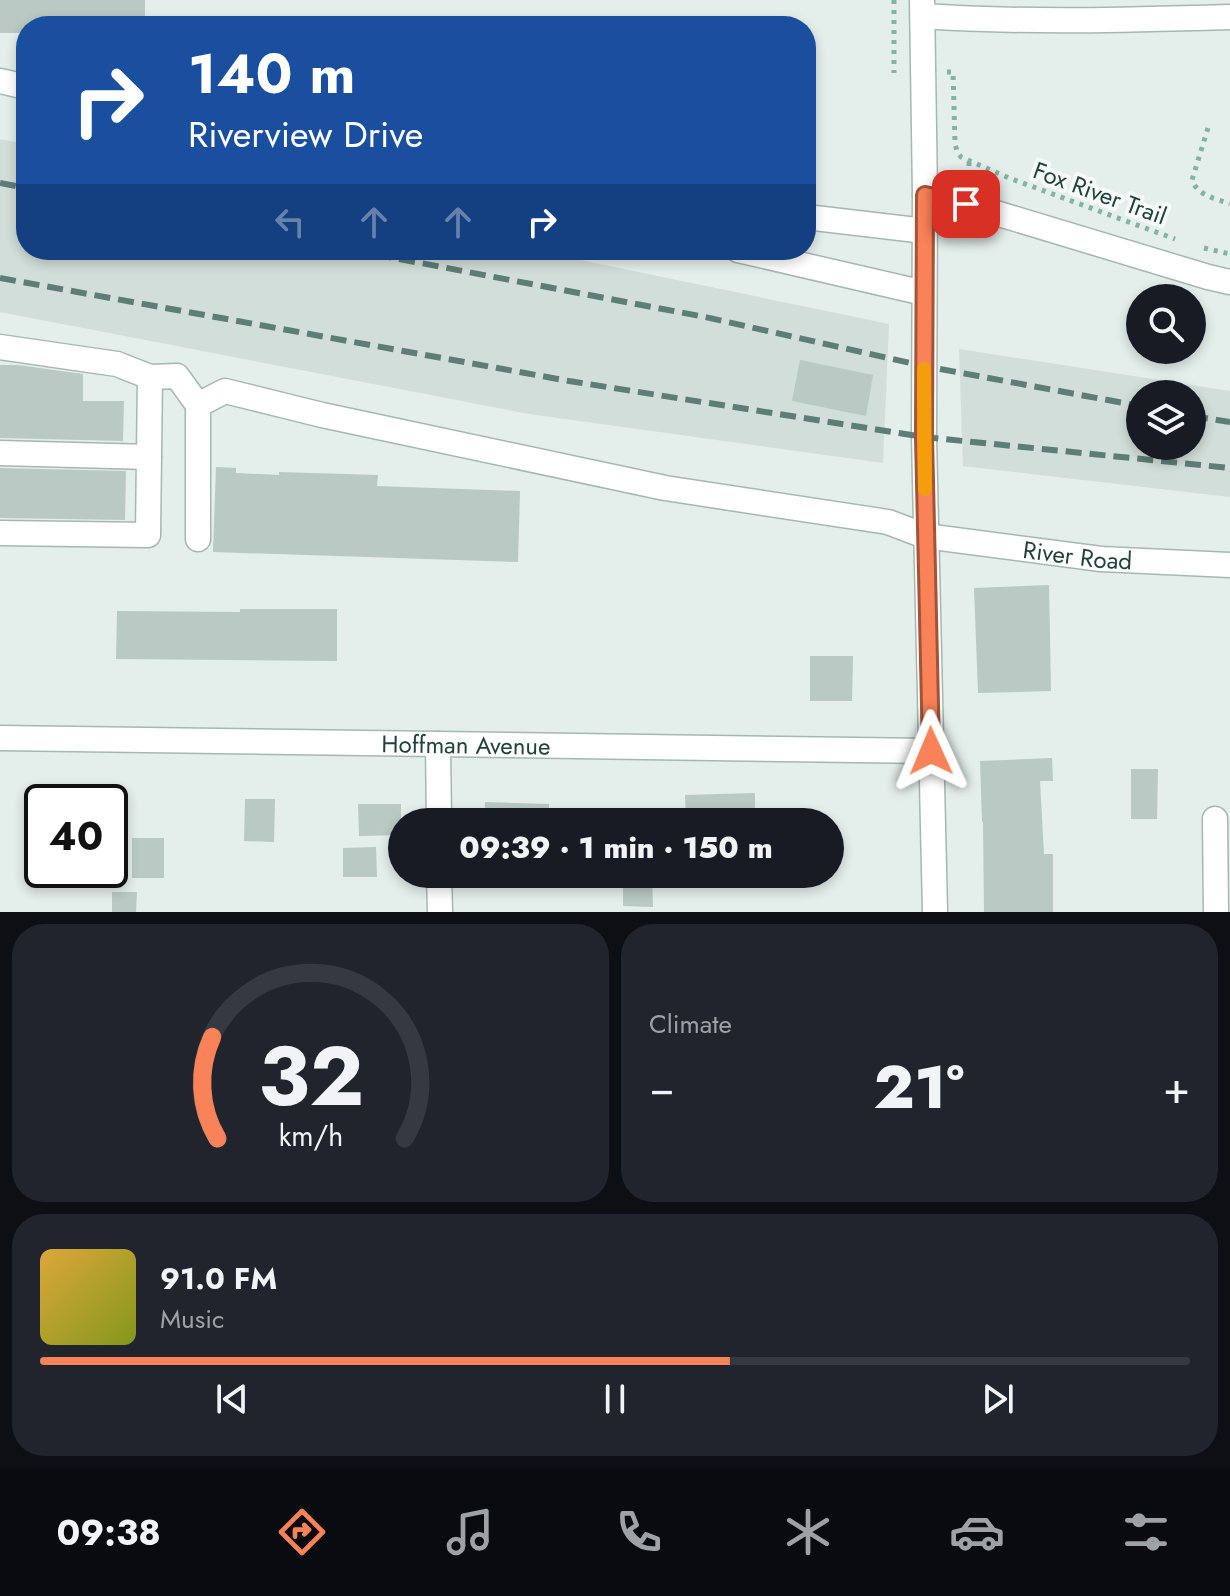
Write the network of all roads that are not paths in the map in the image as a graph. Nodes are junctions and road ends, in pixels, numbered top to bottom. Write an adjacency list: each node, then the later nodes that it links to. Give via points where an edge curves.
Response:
1 (923, 8): 2 (street, via 971,19); 3 (street)
2 (1230, 17)
3 (925, 195): 5 (street); 7 (street)
4 (816, 218): 5 (street)
5 (925, 231): 8 (street)
6 (781, 260): 8 (street)
7 (1230, 282)
8 (924, 293): 15 (street)
9 (0, 347): 10 (street, via 117,364)
10 (150, 377): 11 (street, via 177,376); 13 (street)
11 (198, 405): 15 (street, River Road, via 225,391 665,488 888,522); 16 (street)
12 (0, 453): 13 (street)
13 (149, 457): 14 (street, via 148,535)
14 (0, 533)
15 (925, 536): 17 (street, River Road, via 1101,559); 20 (street)
16 (198, 539)
17 (1230, 565)
18 (0, 738): 19 (street, Hoffman Avenue)
19 (438, 744): 20 (street, Hoffman Avenue); 21 (street)
20 (931, 751): 25 (street)
21 (439, 808)
22 (1215, 819): 26 (street)
23 (439, 888): 24 (street)
24 (440, 912)
25 (935, 912)
26 (1216, 912)

